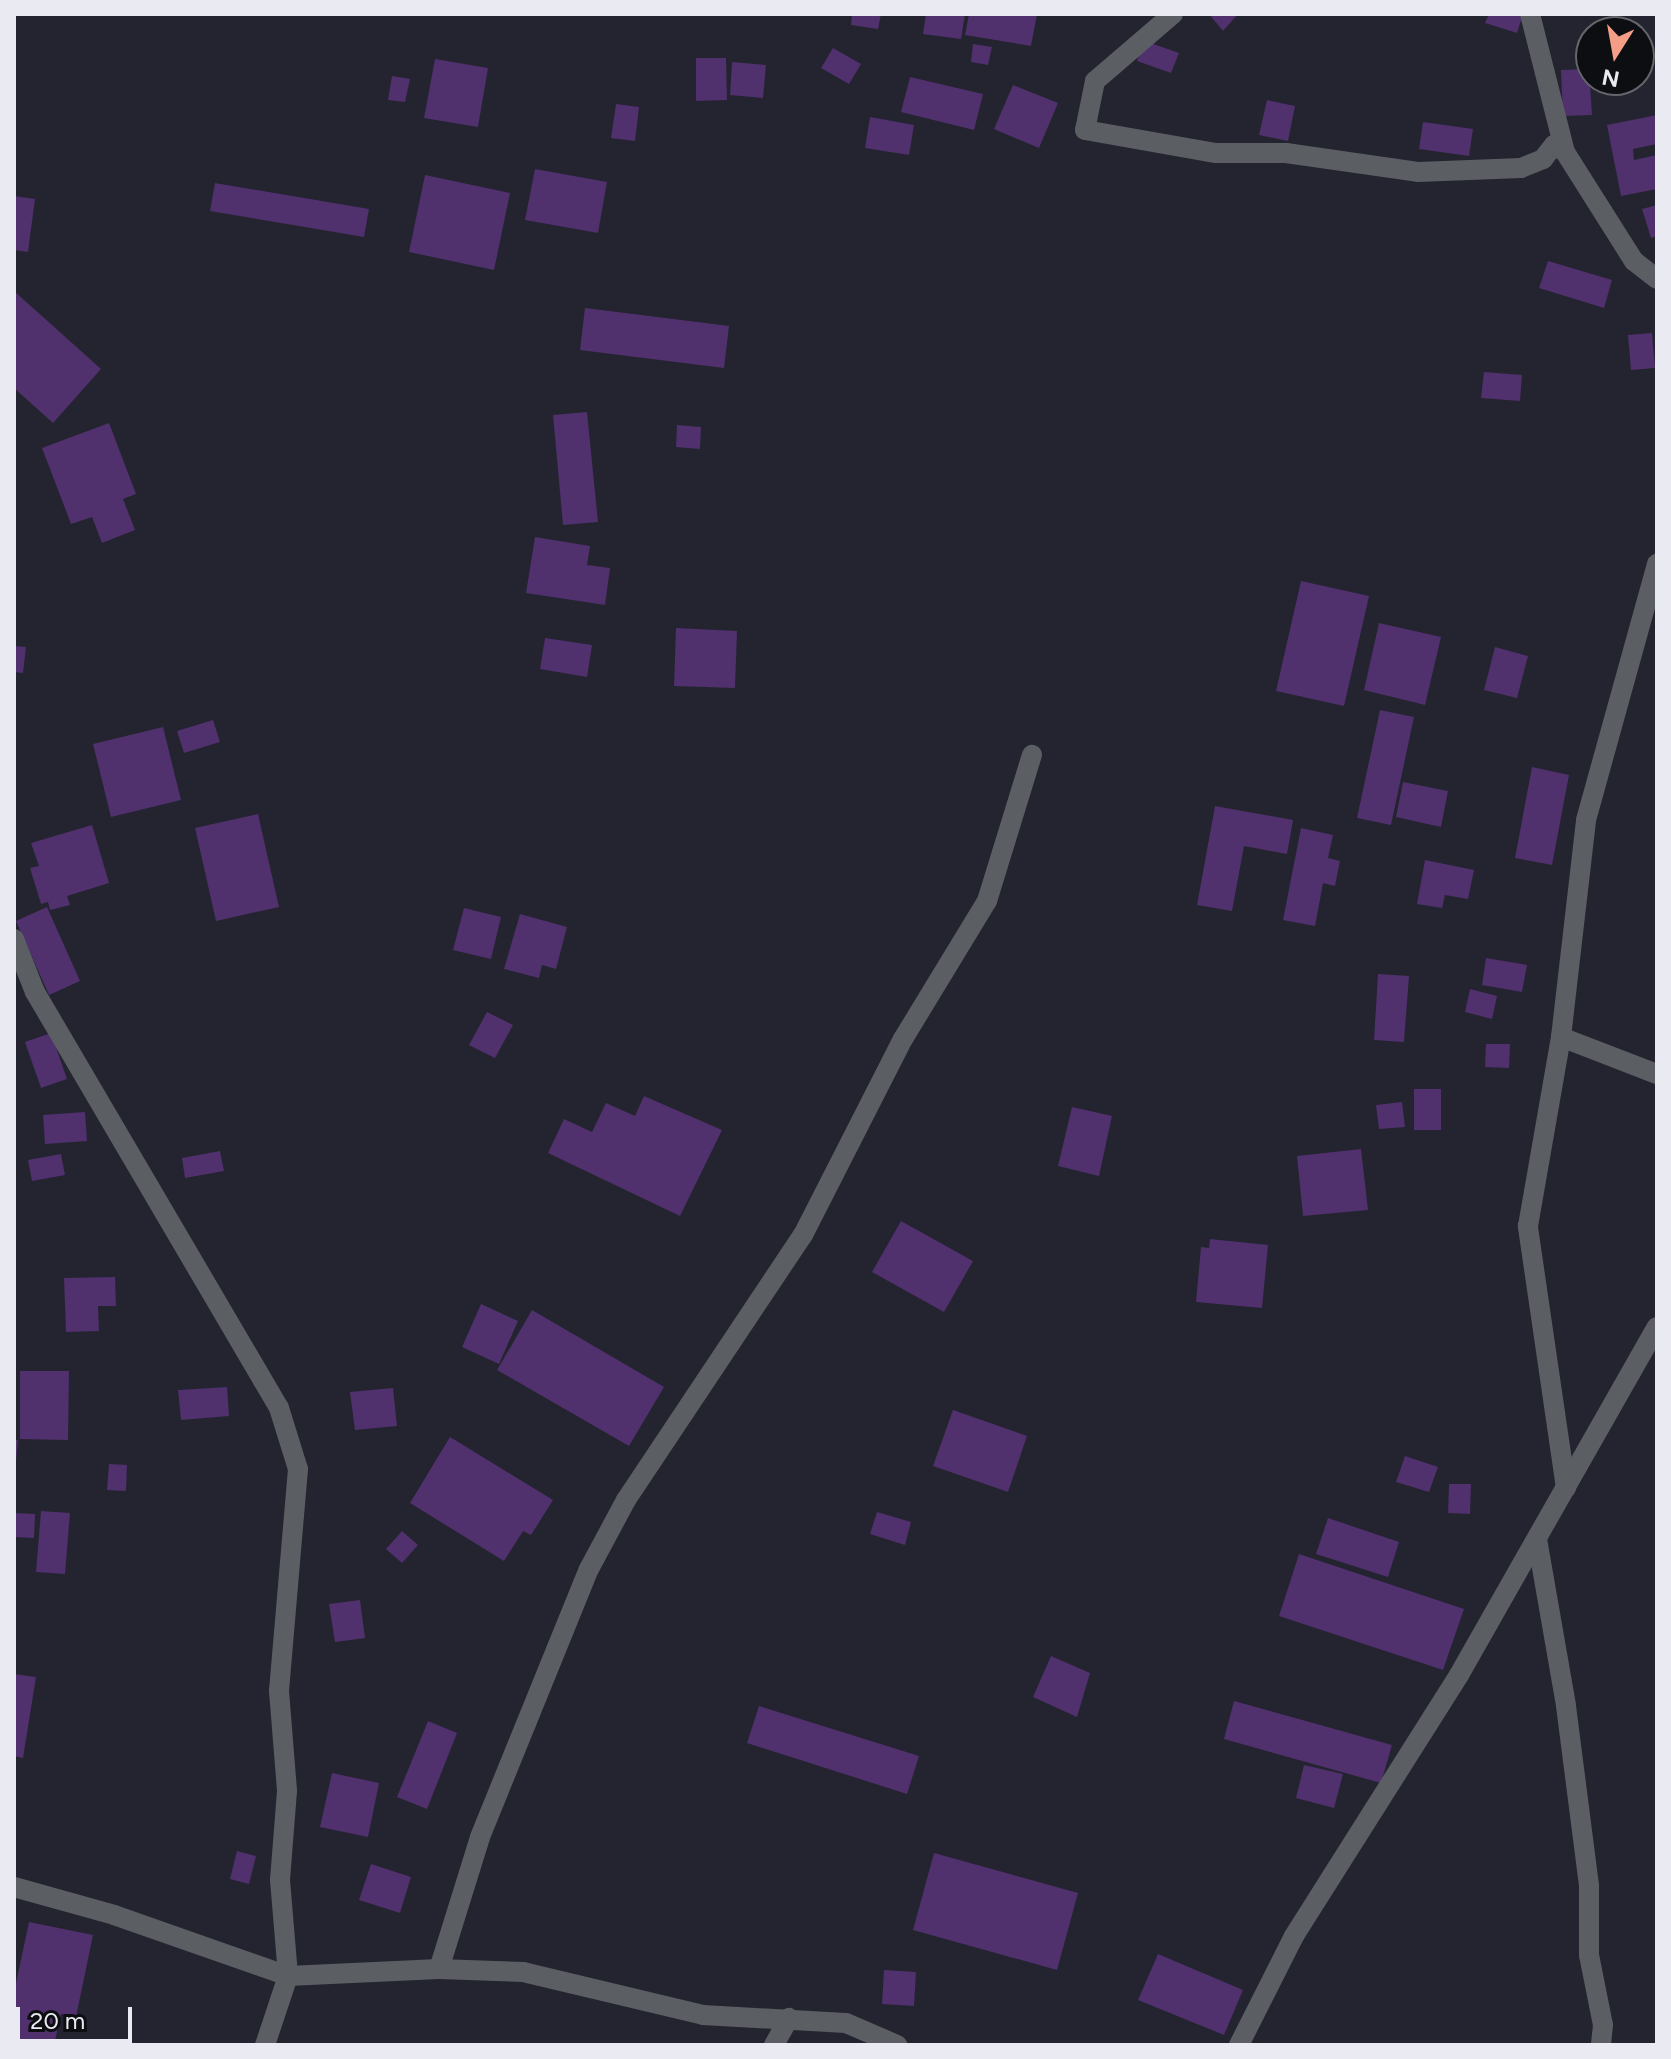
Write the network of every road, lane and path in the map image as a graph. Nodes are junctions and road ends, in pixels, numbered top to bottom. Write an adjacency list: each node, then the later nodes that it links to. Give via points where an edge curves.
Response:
1 (1173, 14): 3 (street, via 1095,81 1085,130 1216,153 1286,153 1418,172 1521,168 1543,159 1554,145)
2 (1530, 14): 3 (street)
3 (1565, 152): 4 (street, via 1634,261)
4 (1657, 279)
5 (1657, 564): 8 (street, via 1586,820)
6 (1032, 755): 14 (street, via 987,901 903,1039 803,1235 626,1500 589,1569 480,1837)
7 (14, 939): 15 (street, via 35,992 272,1396 298,1469 279,1691 287,1791 280,1880)
8 (1561, 1037): 9 (street); 11 (street, via 1528,1226)
9 (1657, 1074)
10 (1657, 1327): 11 (street)
11 (1566, 1488): 12 (street)
12 (1537, 1539): 20 (street, via 1459,1675 1294,1936); 21 (street, via 1589,1885 1589,1955 1603,2025)
13 (14, 1887): 15 (street, via 114,1915)
14 (439, 1969): 15 (street); 16 (street, via 523,1972 703,2015)
15 (288, 1976): 17 (street)
16 (789, 2018): 18 (street); 19 (street, via 846,2023)
17 (265, 2045)
18 (774, 2045)
19 (897, 2045)
20 (1239, 2045)
21 (1601, 2045)

